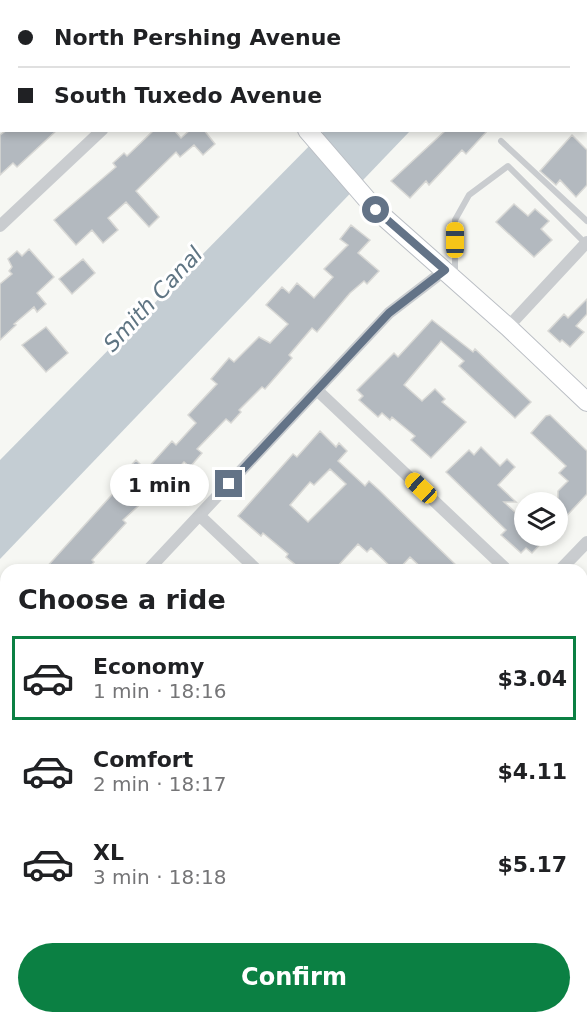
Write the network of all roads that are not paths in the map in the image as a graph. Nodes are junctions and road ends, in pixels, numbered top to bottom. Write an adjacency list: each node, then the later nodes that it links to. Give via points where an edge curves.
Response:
1 (100, 132): 5 (street)
2 (310, 134): 7 (main road, via 359,193)
3 (501, 141): 4 (lane)
4 (587, 221)
5 (0, 226)
6 (586, 243): 7 (lane, via 508,166 469,195 455,220); 8 (street)
7 (450, 275): 8 (main road); 9 (street, via 389,313)
8 (508, 327): 10 (main road)
9 (318, 391): 11 (street); 15 (street)
10 (587, 402)
11 (200, 516): 13 (street); 14 (street)
12 (587, 542): 16 (street)
13 (154, 564)
14 (250, 564)
15 (501, 564)
16 (566, 564)

